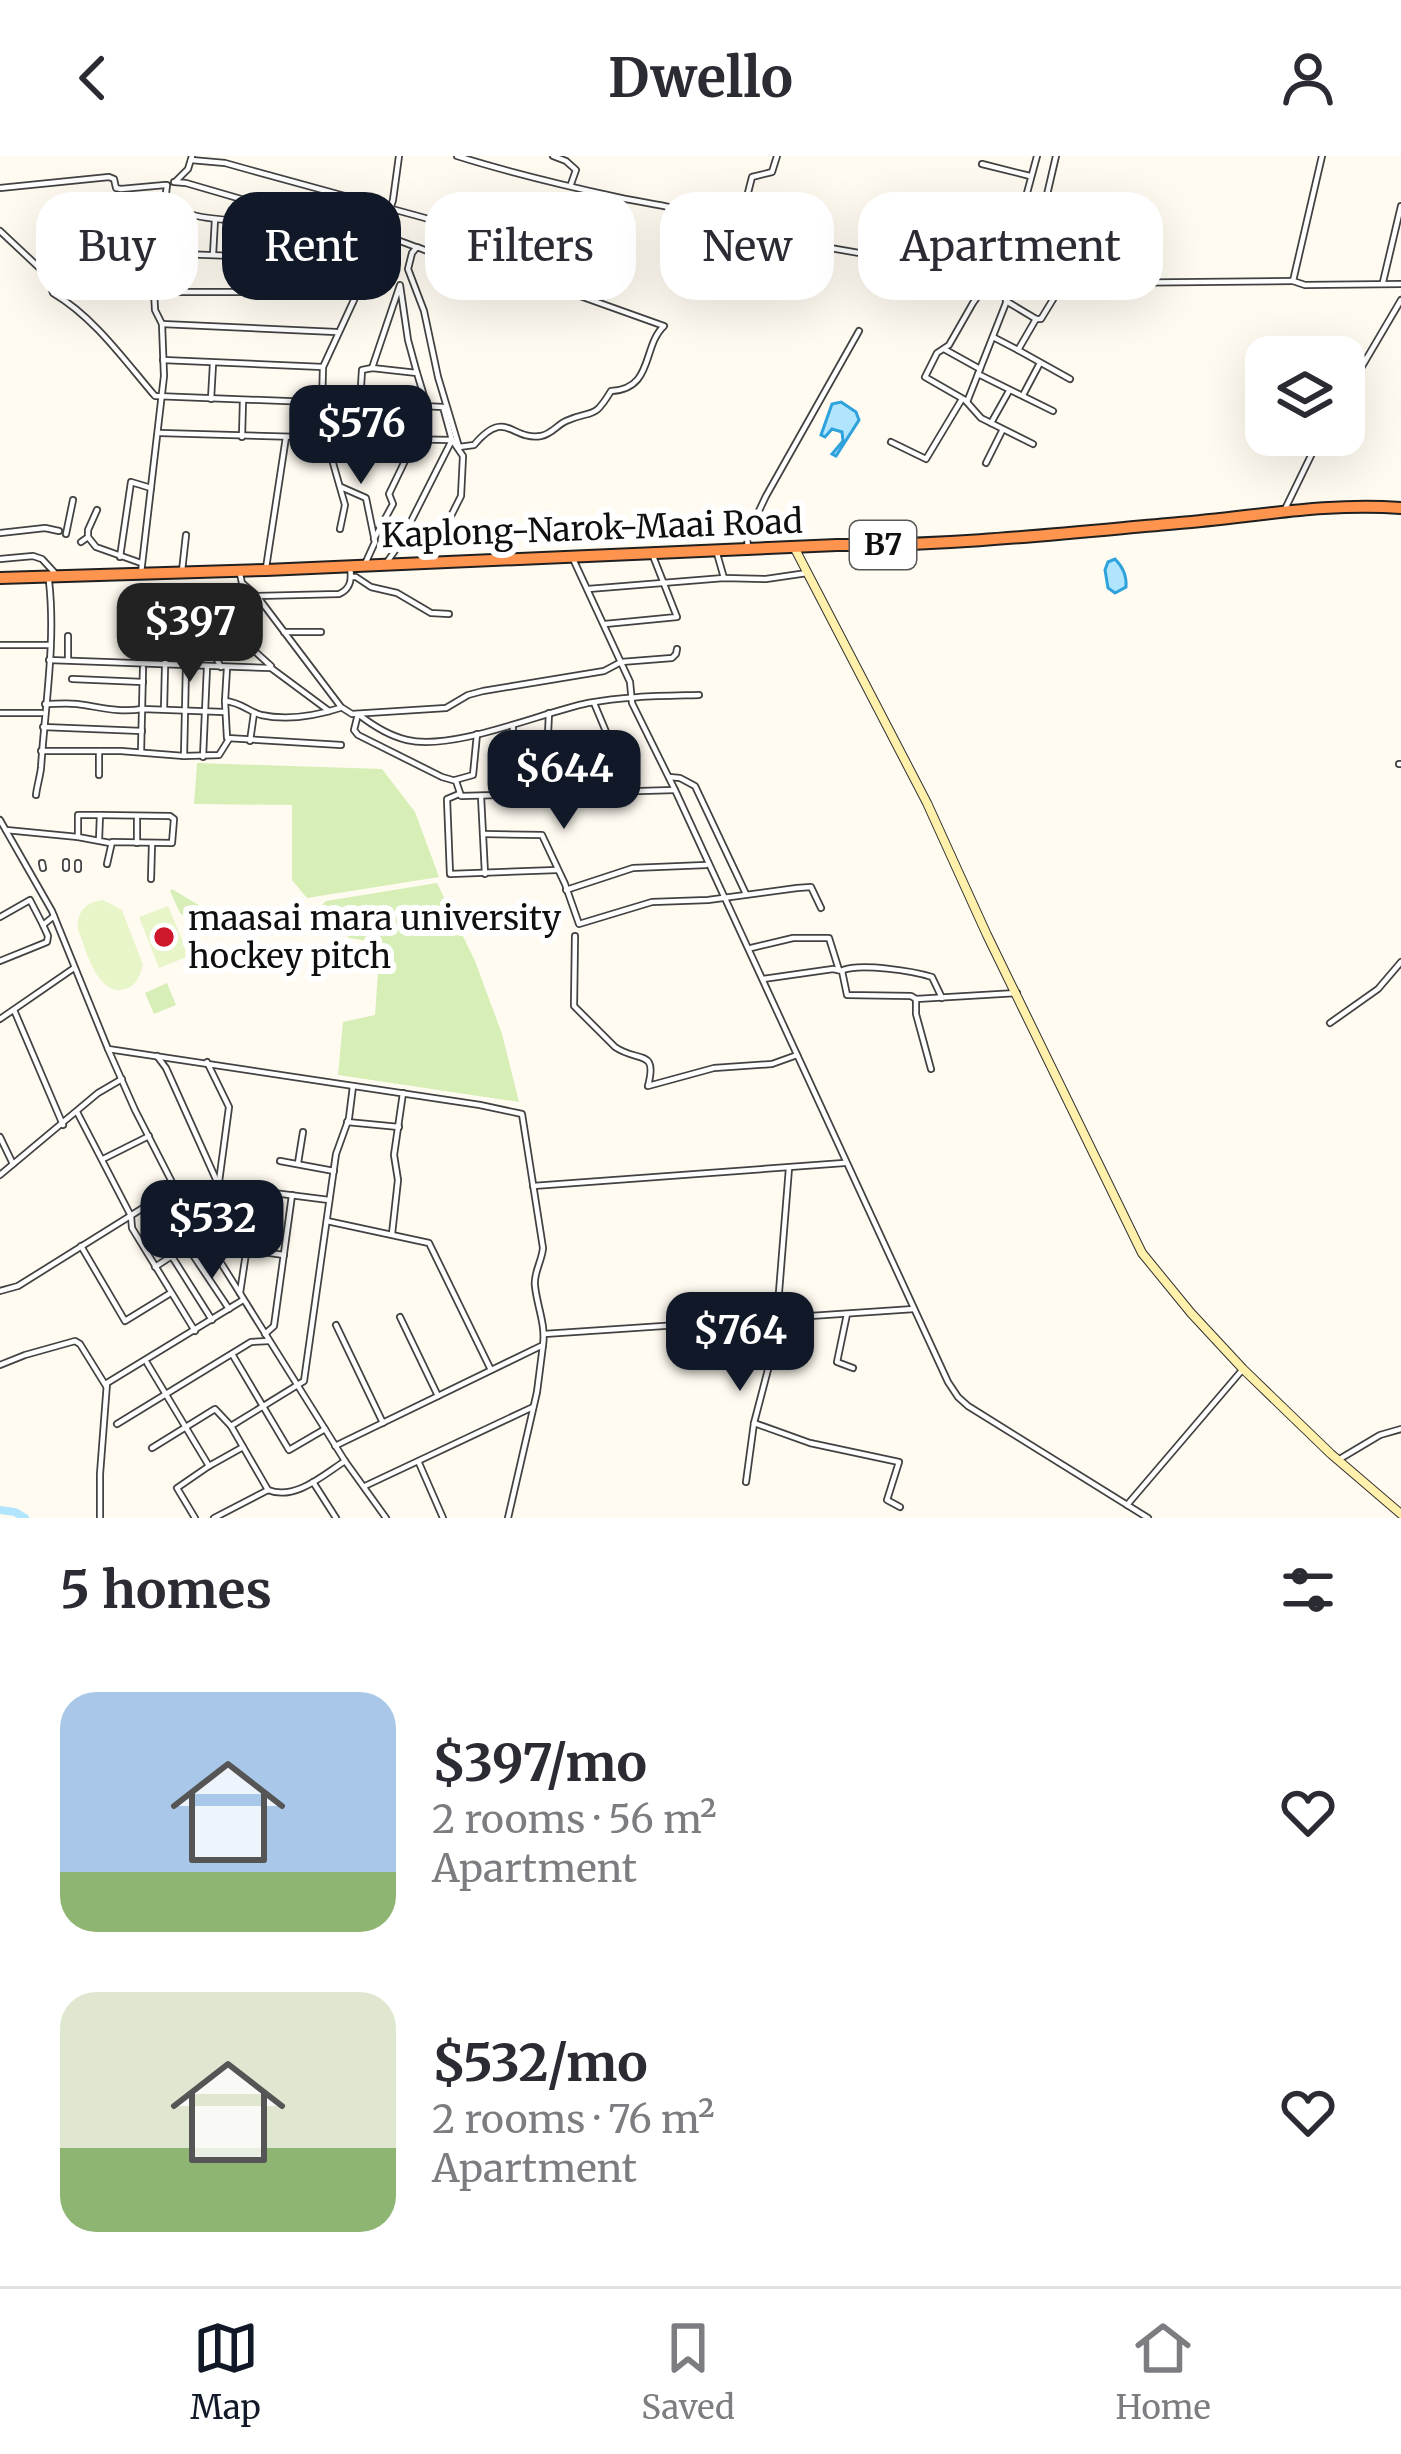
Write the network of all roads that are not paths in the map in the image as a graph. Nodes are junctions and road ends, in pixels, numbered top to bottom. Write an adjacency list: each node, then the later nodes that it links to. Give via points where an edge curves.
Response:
1 (399, 156): 19 (street)
2 (457, 156): 10 (street)
3 (497, 156): 10 (street)
4 (553, 156): 14 (street, via 576,170)
5 (777, 156): 20 (street, via 772,172 752,177)
6 (1037, 156): 12 (street)
7 (1056, 156): 22 (street)
8 (1322, 156): 36 (street)
9 (191, 158): 13 (street); 18 (street)
10 (485, 162): 14 (street)
11 (982, 164): 12 (street)
12 (1030, 176): 21 (street)
13 (170, 184): 15 (street, via 121,190 109,177); 16 (street); 17 (street)
14 (569, 186): 23 (street)
15 (0, 188)
16 (169, 192)
17 (222, 192)
18 (329, 192)
19 (393, 192)
20 (748, 192)
21 (1026, 192)
22 (1048, 192)
23 (660, 205)
24 (1401, 206): 38 (street)
25 (198, 216): 26 (street)
26 (214, 219): 27 (street); 33 (street)
27 (222, 219)
28 (0, 231): 67 (street)
29 (401, 241): 30 (street)
30 (417, 247): 31 (street); 35 (street); 87 (street, via 664,326 641,376 611,391 596,412 537,437 504,426)
31 (425, 249)
32 (198, 255): 33 (street)
33 (213, 255): 34 (street)
34 (222, 255)
35 (411, 275): 39 (street); 87 (street)
36 (1293, 281): 37 (street); 38 (street)
37 (1163, 282)
38 (1383, 283): 40 (street)
39 (401, 284)
40 (1401, 284)
41 (401, 292): 63 (street)
42 (154, 300): 50 (street)
43 (353, 300): 52 (street)
44 (395, 300): 61 (street)
45 (975, 300): 54 (street)
46 (1054, 300): 49 (street)
47 (1401, 300): 57 (street)
48 (1006, 301): 49 (street); 53 (street)
49 (1036, 319): 55 (street)
50 (162, 324): 52 (street); 56 (street)
51 (859, 331): 103 (street, via 766,496 746,536)
52 (339, 332): 60 (street)
53 (993, 337): 55 (street); 62 (street)
54 (944, 349): 62 (street); 70 (street, via 926,378)
55 (1018, 350): 58 (street)
56 (163, 361): 59 (street); 67 (street)
57 (1365, 361)
58 (1041, 362): 64 (street); 66 (street)
59 (213, 364): 60 (street); 68 (street)
60 (323, 368): 73 (street)
61 (372, 368): 63 (street); 72 (street, via 361,372)
62 (979, 371): 65 (street); 70 (street)
63 (417, 373): 75 (street)
64 (1070, 379)
65 (1009, 390): 66 (street); 77 (street)
66 (1023, 395): 76 (street)
67 (162, 399): 68 (street); 79 (street)
68 (211, 400): 69 (street)
69 (243, 400): 71 (street); 80 (street)
70 (965, 401): 77 (street); 85 (street, via 926,459)
71 (303, 403): 73 (street); 81 (street, via 302,436)
72 (360, 403): 74 (street); 75 (street)
73 (322, 404): 74 (street)
74 (335, 404): 82 (street)
75 (427, 406): 84 (street, via 443,407)
76 (1053, 411)
77 (991, 422): 78 (street)
78 (1002, 430): 86 (street); 89 (street)
79 (158, 433): 80 (street); 91 (street)
80 (242, 437): 81 (street)
81 (286, 437): 114 (street)
82 (334, 437): 83 (street); 90 (street)
83 (416, 438): 84 (street); 100 (street)
84 (452, 440): 87 (street); 110 (street)
85 (891, 442)
86 (1033, 444)
87 (459, 447): 109 (street, via 461,496)
88 (1311, 456): 95 (street)
89 (986, 463)
90 (341, 487): 96 (street); 100 (street, via 366,498)
91 (151, 488): 107 (street, via 131,482); 112 (street)
92 (73, 500): 97 (street, via 63,533)
93 (1401, 508): 95 (highway, Kaplong-Narok-Maai Road / B7)
94 (97, 510): 99 (street)
95 (1284, 512): 102 (highway, Kaplong-Narok-Maai Road / B7)
96 (340, 529)
97 (0, 533)
98 (186, 535): 115 (street)
99 (88, 536): 101 (street); 107 (street)
100 (374, 538): 111 (street)
101 (81, 542)
102 (794, 547): 103 (highway, Kaplong-Narok-Maai Road / B7); 117 (street)
103 (748, 549): 104 (highway, Kaplong-Narok-Maai Road / B7)
104 (716, 550): 105 (highway, Kaplong-Narok-Maai Road / B7); 120 (street)
105 (652, 553): 106 (highway, Kaplong-Narok-Maai Road / B7); 121 (street)
106 (572, 556): 109 (highway, Kaplong-Narok-Maai Road / B7); 122 (street)
107 (120, 557): 112 (street)
108 (0, 559): 118 (street, via 33,556)
109 (428, 562): 110 (highway, Kaplong-Narok-Maai Road / B7)
110 (386, 563): 111 (highway, Kaplong-Narok-Maai Road / B7)
111 (364, 565): 116 (highway, Kaplong-Narok-Maai Road / B7)
112 (141, 568): 115 (highway, Kaplong-Narok-Maai Road / B7); 118 (highway, Kaplong-Narok-Maai Road / B7)
113 (238, 570): 114 (highway, Kaplong-Narok-Maai Road / B7); 115 (highway, Kaplong-Narok-Maai Road / B7); 123 (street)
114 (266, 570): 116 (highway, Kaplong-Narok-Maai Road / B7)
115 (182, 571)
116 (351, 572): 123 (street, via 339,594); 125 (street, via 431,613)
117 (807, 573): 120 (street); 213 (street)
118 (54, 577): 119 (highway, Kaplong-Narok-Maai Road / B7); 133 (street)
119 (0, 578)
120 (724, 578): 121 (street)
121 (662, 583): 122 (street); 126 (street, via 677,617)
122 (588, 590): 126 (street)
123 (257, 596): 129 (street)
124 (150, 606): 127 (street, via 151,622)
125 (449, 614)
126 (604, 624): 137 (street)
127 (166, 626): 128 (street); 138 (street)
128 (218, 628): 142 (street); 143 (street)
129 (284, 632): 130 (street); 150 (street)
130 (321, 632)
131 (68, 636): 136 (street)
132 (0, 645): 133 (street)
133 (51, 645): 135 (street)
134 (676, 649): 137 (street, via 672,658)
135 (49, 660): 136 (street); 151 (street)
136 (68, 660): 140 (street)
137 (620, 662): 147 (street); 161 (street, via 483,691 446,708)
138 (165, 664): 139 (street); 140 (street); 153 (street)
139 (186, 664): 141 (street); 154 (street)
140 (143, 665): 145 (street)
141 (207, 666): 142 (street); 155 (street)
142 (224, 667): 143 (street); 148 (street)
143 (275, 670): 157 (street)
144 (73, 679): 145 (street)
145 (143, 682): 152 (street)
146 (700, 694): 147 (street)
147 (632, 695): 149 (street); 177 (street)
148 (225, 701): 156 (street); 159 (street)
149 (594, 702): 160 (street); 173 (street, via 614,758)
150 (341, 707): 157 (street); 161 (street)
151 (44, 709): 152 (street); 158 (street); 163 (street)
152 (142, 709): 153 (street); 164 (street)
153 (164, 710): 154 (street)
154 (184, 710): 155 (street); 174 (street)
155 (204, 711): 156 (street); 175 (street)
156 (226, 712): 166 (street)
157 (329, 712): 159 (street)
158 (0, 713)
159 (254, 713): 167 (street)
160 (550, 713): 162 (street); 173 (street)
161 (358, 714): 165 (street, via 409,740); 178 (street, via 358,735)
162 (513, 725): 165 (street); 172 (street)
163 (43, 728): 164 (street); 170 (street)
164 (142, 731): 171 (street)
165 (477, 734): 178 (street, via 473,775)
166 (229, 740): 167 (street); 175 (street, via 219,755)
167 (250, 741): 168 (street)
168 (341, 745)
169 (99, 750): 170 (street); 171 (street); 176 (street)
170 (41, 751): 182 (street)
171 (141, 752): 174 (street)
172 (512, 753): 173 (street); 181 (street)
173 (548, 755)
174 (184, 756): 175 (street)
175 (203, 757)
176 (99, 776)
177 (669, 777): 179 (street); 200 (street, via 695,786)
178 (454, 780): 180 (street)
179 (675, 790): 181 (street); 195 (street)
180 (459, 794): 183 (street); 197 (street, via 447,799 450,874)
181 (508, 794): 183 (street)
182 (36, 795)
183 (481, 796): 188 (street)
184 (100, 815): 185 (street); 189 (street, via 78,815); 190 (street)
185 (137, 816): 192 (street); 193 (street, via 174,818 173,842)
186 (0, 820): 187 (street)
187 (6, 830): 189 (street); 203 (street)
188 (484, 834): 196 (street, via 542,836); 197 (street)
189 (78, 837): 190 (street)
190 (99, 841): 191 (street)
191 (110, 843): 192 (street); 194 (street)
192 (137, 843): 193 (street)
193 (152, 844): 198 (street)
194 (107, 864)
195 (708, 864): 199 (street, via 633,868); 201 (street)
196 (557, 870): 197 (street); 199 (street)
197 (485, 874)
198 (151, 879)
199 (566, 890): 201 (street, via 579,924 652,902)
200 (746, 894): 201 (street); 202 (street, via 812,887)
201 (725, 898): 207 (street)
202 (821, 908)
203 (54, 916): 205 (street); 210 (street)
204 (0, 917): 205 (street, via 30,900)
205 (43, 925): 208 (street, via 47,942)
206 (575, 935): 220 (street, via 573,1005 615,1047 650,1062 648,1087)
207 (748, 948): 211 (street, via 829,938); 212 (street)
208 (0, 961)
209 (1401, 962): 218 (street)
210 (74, 968): 216 (street); 219 (street)
211 (841, 970): 212 (street); 214 (street, via 919,973 932,977); 215 (street, via 847,995)
212 (763, 980): 220 (street)
213 (1017, 993): 214 (street); 275 (street, via 1142,1253)
214 (942, 998): 215 (street)
215 (916, 999): 223 (street)
216 (14, 1010): 217 (street); 229 (street)
217 (0, 1019)
218 (1330, 1023)
219 (108, 1049): 221 (street); 224 (street)
220 (797, 1054): 237 (street)
221 (157, 1056): 222 (street); 242 (street)
222 (207, 1063): 225 (street); 242 (street, via 229,1107)
223 (931, 1069)
224 (122, 1079): 227 (street); 232 (street)
225 (353, 1086): 226 (street); 228 (street)
226 (403, 1093): 230 (street); 243 (street, via 522,1114)
227 (76, 1112): 229 (street); 234 (street)
228 (347, 1122): 230 (street); 240 (street)
229 (63, 1125): 238 (street)
230 (399, 1127): 250 (street)
231 (303, 1132): 236 (street)
232 (149, 1136): 234 (street); 244 (street)
233 (0, 1137): 238 (street)
234 (103, 1160): 247 (street)
235 (280, 1161): 236 (street)
236 (298, 1163): 240 (street)
237 (847, 1163): 239 (street); 261 (street)
238 (14, 1165): 241 (street)
239 (789, 1168): 243 (street); 264 (street)
240 (334, 1171): 246 (street)
241 (0, 1175)
242 (219, 1186): 245 (street); 252 (street)
243 (533, 1186): 268 (street, via 543,1248 533,1281)
244 (176, 1188): 247 (street); 252 (street)
245 (292, 1195): 246 (street); 255 (street)
246 (329, 1200): 249 (street)
247 (131, 1216): 251 (street); 256 (street)
248 (251, 1220): 253 (street)
249 (327, 1221): 250 (street); 277 (street)
250 (392, 1234): 276 (street, via 429,1243)
251 (81, 1246): 257 (street); 258 (street, via 125,1322)
252 (211, 1247): 259 (street)
253 (247, 1250): 255 (street); 259 (street)
254 (171, 1255): 256 (street); 260 (street, via 187,1246); 265 (street)
255 (284, 1255): 269 (street)
256 (155, 1267): 258 (street)
257 (0, 1291)
258 (171, 1293): 267 (street)
259 (242, 1296): 260 (street); 269 (street)
260 (230, 1309): 265 (street)
261 (914, 1309): 262 (street); 301 (street, via 958,1397)
262 (848, 1313): 264 (street); 274 (street, via 837,1362)
263 (400, 1316): 280 (street)
264 (780, 1317): 268 (street); 284 (street)
265 (212, 1320): 267 (street)
266 (336, 1325): 283 (street)
267 (195, 1331): 272 (street)
268 (544, 1334): 270 (street)
269 (267, 1337): 271 (street); 277 (street)
270 (543, 1345): 276 (street); 282 (street)
271 (232, 1354): 279 (street); 281 (street)
272 (146, 1360): 278 (street); 279 (street)
273 (0, 1366): 278 (street, via 75,1341)
274 (853, 1368)
275 (1243, 1369): 293 (street); 301 (street)
276 (492, 1371): 280 (street)
277 (298, 1385): 281 (street); 288 (street)
278 (106, 1386): 304 (street)
279 (166, 1394): 285 (street); 286 (street)
280 (438, 1396): 283 (street)
281 (263, 1407): 287 (street); 288 (street, via 289,1450)
282 (533, 1407): 295 (street); 310 (street)
283 (383, 1423): 290 (street)
284 (754, 1423): 298 (street); 302 (street, via 899,1462 887,1499)
285 (117, 1424)
286 (184, 1426): 287 (street, via 215,1409); 291 (street); 296 (street)
287 (231, 1426): 292 (street)
288 (325, 1429): 290 (street)
289 (1401, 1430): 293 (street)
290 (335, 1445): 294 (street)
291 (152, 1448)
292 (243, 1448): 296 (street); 300 (street)
293 (1338, 1460): 303 (street)
294 (345, 1461): 297 (street); 299 (street)
295 (418, 1462): 299 (street); 309 (street)
296 (208, 1466): 305 (street, via 177,1488)
297 (313, 1482): 300 (street, via 285,1494); 307 (street)
298 (746, 1482)
299 (363, 1487): 308 (street)
300 (268, 1490): 306 (street)
301 (1127, 1505): 311 (street)
302 (900, 1507)
303 (1401, 1514)
304 (100, 1518)
305 (195, 1518)
306 (214, 1518)
307 (336, 1518)
308 (386, 1518)
309 (442, 1518)
310 (508, 1518)
311 (1148, 1518)

